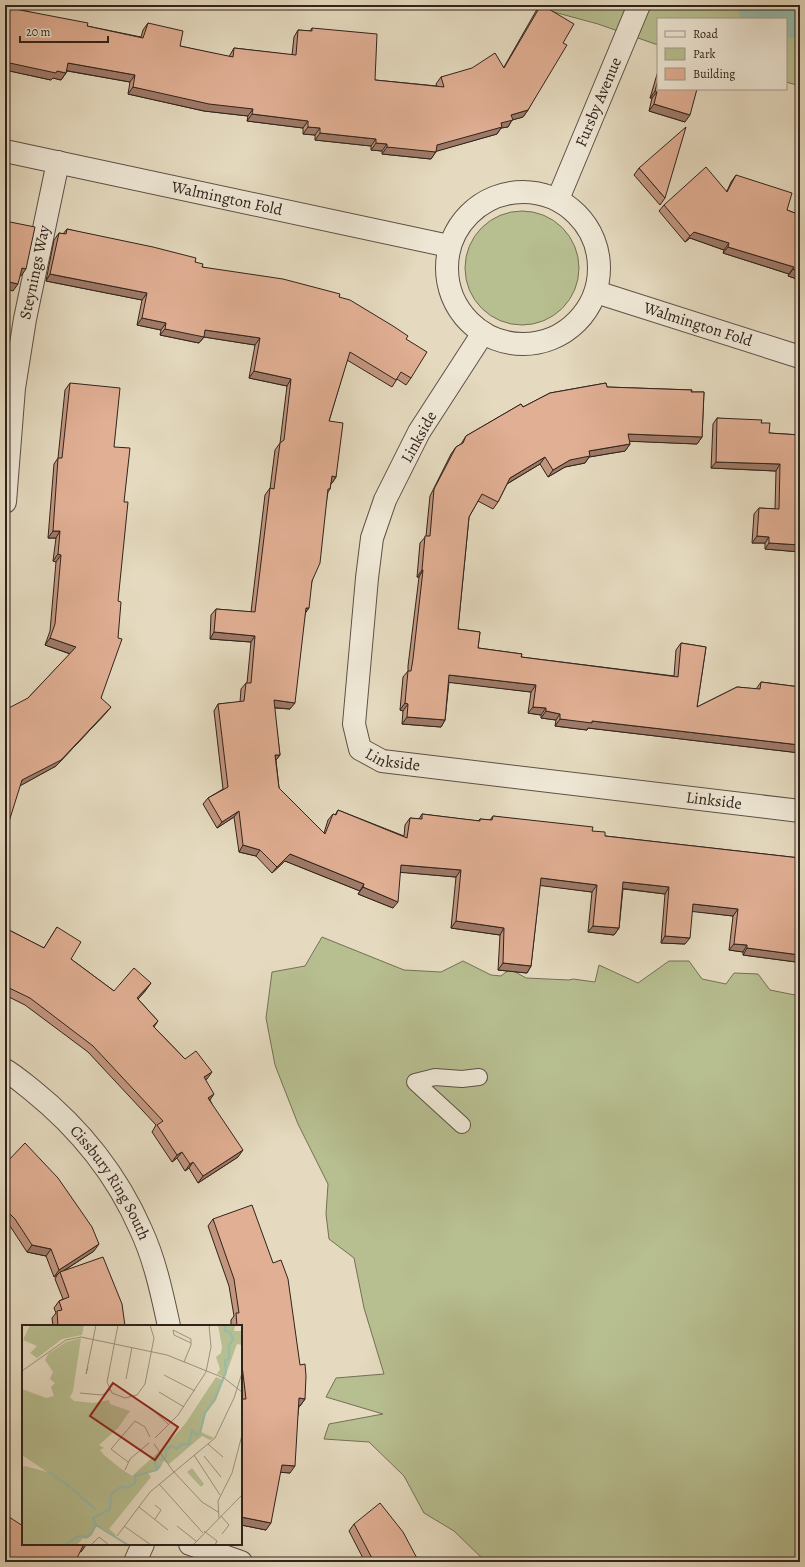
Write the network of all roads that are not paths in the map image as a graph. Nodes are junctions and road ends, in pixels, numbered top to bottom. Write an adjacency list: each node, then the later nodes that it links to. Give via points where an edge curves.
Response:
1 (639, 5): 4 (street, Fursby Avenue)
2 (5, 151): 3 (street, Walmington Fold)
3 (58, 162): 5 (street, Walmington Fold); 9 (street, Steynings Way, via 25,319 14,388)
4 (558, 199): 5 (street, via 537,192 514,191 492,197 473,209 459,226); 6 (street, via 576,211 590,229 598,249 600,271)
5 (450, 246): 7 (street, via 447,271 452,295 465,317)
6 (596, 292): 7 (street, via 586,313 570,329 549,340 527,344 504,342); 8 (street, Walmington Fold)
7 (483, 333): 10 (street, Linkside, via 419,432 385,500 372,538 354,724 360,749 382,761)
8 (800, 358)
9 (5, 502)
10 (800, 811)
11 (5, 1070): 14 (street, Cissbury Ring South, via 58,1111 100,1159 120,1188 142,1230)
12 (479, 1077): 13 (lane, via 435,1077 416,1082)
13 (462, 1125)
14 (169, 1325)
15 (143, 1545): 17 (street)
16 (193, 1545): 18 (street)
17 (135, 1562)
18 (241, 1562)

